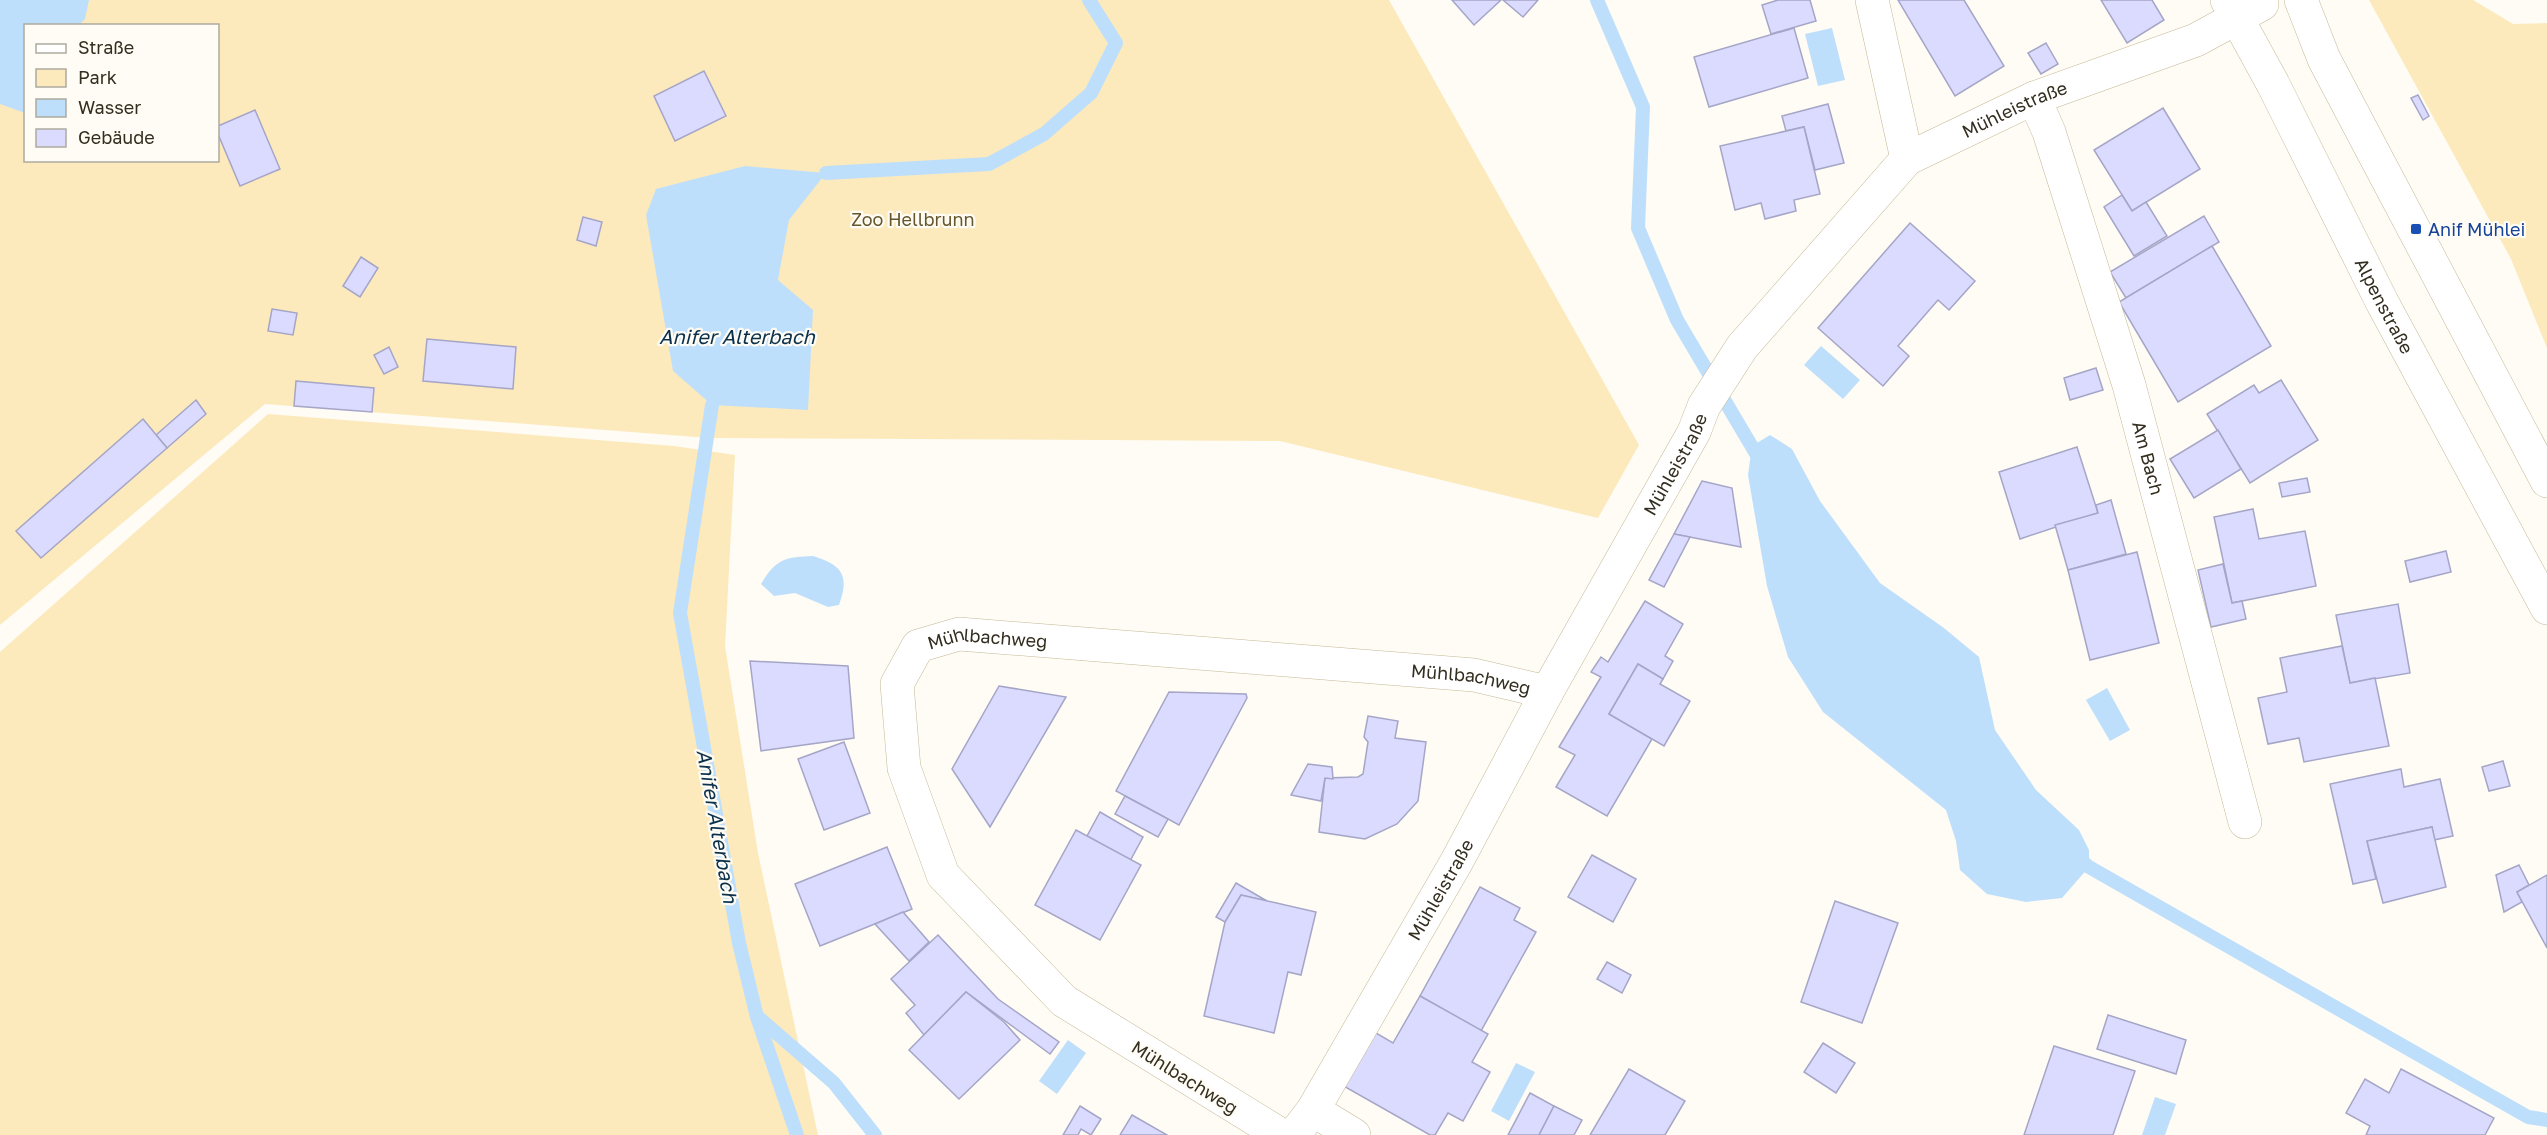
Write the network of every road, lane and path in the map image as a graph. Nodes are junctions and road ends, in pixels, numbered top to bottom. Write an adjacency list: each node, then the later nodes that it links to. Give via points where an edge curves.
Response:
1 (1872, 0): 5 (street)
2 (2301, 0): 6 (street, via 2324,59)
3 (2242, 8): 4 (street, Mühleistraße, via 2196,40); 7 (street, Alpenstraße, via 2272,84 2382,302)
4 (2034, 98): 5 (street, Mühleistraße); 9 (street, Am Bach, via 2049,132 2129,385)
5 (1907, 159): 8 (street, Mühleistraße, via 1742,347 1704,406 1694,432)
6 (2547, 481)
7 (2547, 608)
8 (1546, 692): 10 (street, Mühleistraße, via 1468,842); 11 (street, Mühlbachweg, via 1474,675 959,634 918,646 897,684 904,768 943,875 1064,1001)
9 (2246, 822)
10 (1304, 1123): 12 (street)
11 (1281, 1135)
12 (1354, 1135)

